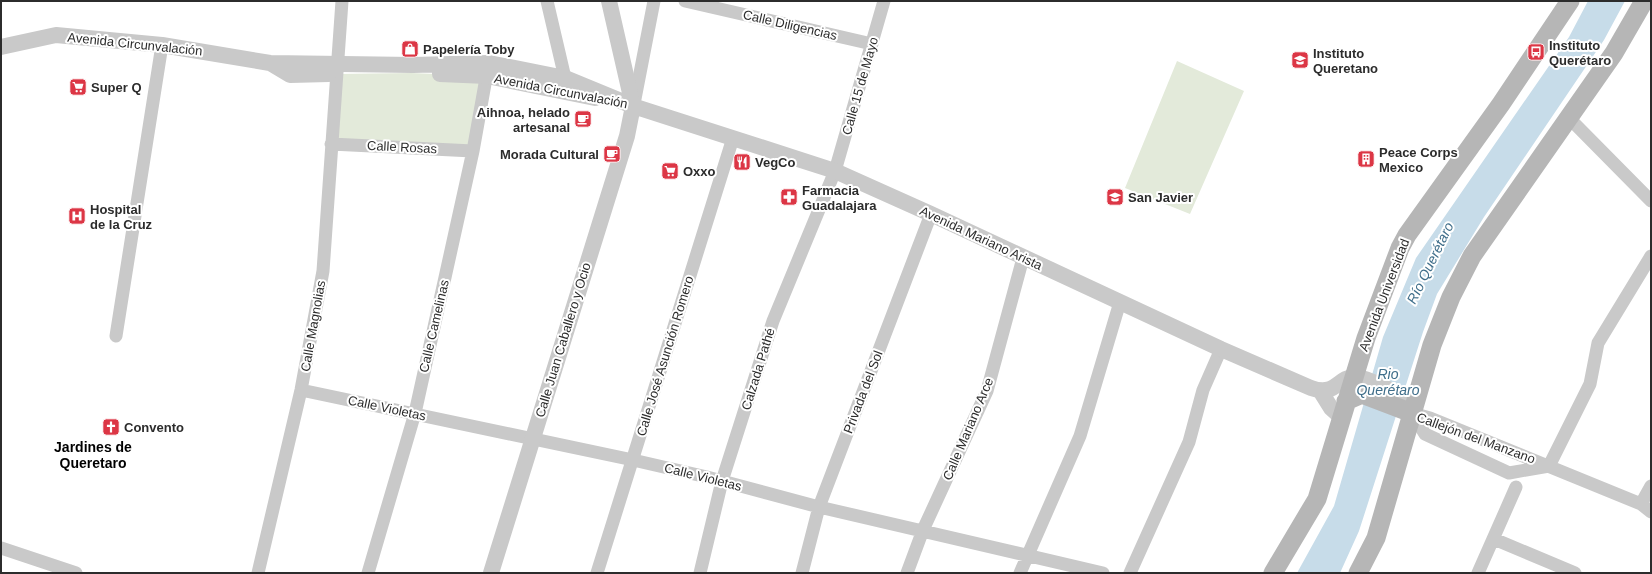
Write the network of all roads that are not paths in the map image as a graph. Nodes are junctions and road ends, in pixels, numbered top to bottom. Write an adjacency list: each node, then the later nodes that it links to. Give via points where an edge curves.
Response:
1 (342, 1): 12 (street, Calle Magnolias)
2 (547, 1): 14 (street)
3 (609, 1): 15 (street)
4 (654, 1): 15 (street)
5 (685, 1): 9 (street, Calle Diligencias)
6 (884, 1): 9 (street, Calle 15 de Mayo)
7 (1570, 1): 28 (main road, Avenida Universidad, via 1502,104 1407,235 1373,318)
8 (1644, 1): 16 (main road, via 1614,53)
9 (872, 44): 20 (street, Calle 15 de Mayo)
10 (162, 45): 11 (street, Avenida Circunvalación, via 56,35); 12 (street, Avenida Circunvalación, via 270,63); 26 (street)
11 (1, 47)
12 (337, 69): 13 (street, Avenida Circunvalación, via 413,65); 18 (street, Calle Magnolias)
13 (488, 69): 14 (street, Avenida Circunvalación); 15 (street, Avenida Circunvalación); 19 (street, Calle Camelinas)
14 (565, 78): 15 (street, Avenida Circunvalación)
15 (633, 106): 17 (street, Avenida Mariano Arista); 34 (street, Calle Juan Caballero y Ocio, via 627,136)
16 (1569, 118): 21 (street); 31 (main road, via 1472,256 1451,297)
17 (732, 138): 20 (street, Avenida Mariano Arista); 35 (street, Calle José Asunción Romero)
18 (331, 144): 19 (street, Calle Rosas); 29 (street, Calle Magnolias, via 323,271)
19 (473, 151): 33 (street, Calle Camelinas)
20 (835, 171): 22 (street, Avenida Mariano Arista); 37 (street, Calzada Pathé, via 773,321)
21 (1651, 201)
22 (931, 214): 24 (street, Avenida Mariano Arista); 40 (street, Privada del Sol)
23 (1651, 256): 36 (street, via 1598,343 1590,384)
24 (1023, 258): 25 (street, Avenida Mariano Arista); 42 (street, Calle Mariano Arce, via 987,391)
25 (1120, 302): 27 (street, Avenida Mariano Arista); 45 (street, via 1080,436)
26 (116, 336)
27 (1221, 349): 30 (street, Avenida Mariano Arista); 56 (street, via 1203,390 1189,442)
28 (1362, 384): 30 (street, via 1344,380 1337,387); 31 (main road); 32 (main road, Avenida Universidad)
29 (301, 390): 33 (street, Calle Violetas); 47 (street, Calle Magnolias)
30 (1321, 392): 32 (street, via 1331,408)
31 (1408, 401): 36 (street, Callejón del Manzano, via 1430,418); 36 (street, Callejón del Manzano, via 1425,434 1509,473); 58 (main road, via 1376,538)
32 (1344, 409): 57 (main road, Avenida Universidad, via 1317,499)
33 (415, 413): 34 (street, Calle Violetas); 48 (street, Calle Camelinas)
34 (533, 438): 35 (street, Calle Violetas); 49 (street, Calle Juan Caballero y Ocio)
35 (633, 460): 37 (street, Calle Violetas); 50 (street, Calle José Asunción Romero)
36 (1549, 466): 41 (street, Callejón del Manzano)
37 (722, 481): 40 (street, Calle Violetas); 51 (street, Calzada Pathé)
38 (1651, 486): 41 (street)
39 (1516, 487): 43 (street)
40 (820, 507): 42 (street, Calle Violetas); 52 (street, Privada del Sol)
41 (1646, 508)
42 (923, 530): 45 (street, Calle Violetas); 53 (street, Calle Mariano Arce)
43 (1494, 539): 59 (street); 60 (street)
44 (1, 548): 46 (street)
45 (1026, 555): 54 (street); 55 (street, Calle Violetas)
46 (76, 573)
47 (258, 573)
48 (368, 573)
49 (491, 573)
50 (596, 573)
51 (700, 573)
52 (802, 573)
53 (907, 573)
54 (1020, 573)
55 (1104, 573)
56 (1130, 573)
57 (1274, 573)
58 (1358, 573)
59 (1478, 573)
60 (1575, 573)

